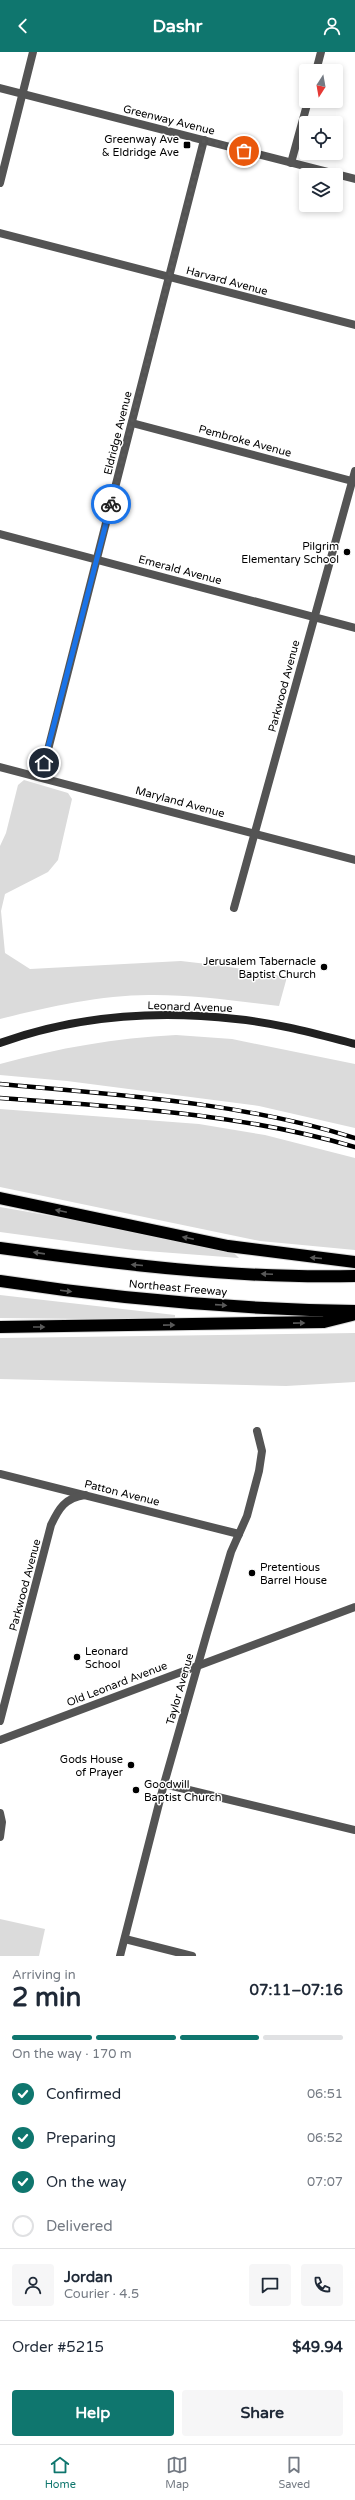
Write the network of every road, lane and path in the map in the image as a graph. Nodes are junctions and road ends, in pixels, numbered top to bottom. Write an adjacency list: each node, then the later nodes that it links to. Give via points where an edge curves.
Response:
1 (33, 52): 5 (street)
2 (321, 52): 3 (street)
3 (318, 64)
4 (0, 88): 5 (street, Greenway Avenue)
5 (22, 94): 7 (street, Greenway Avenue); 10 (street)
6 (306, 108): 8 (street)
7 (204, 140): 8 (street, Greenway Avenue); 12 (street, Eldridge Avenue)
8 (291, 163): 9 (street, Greenway Avenue)
9 (355, 179)
10 (0, 183)
11 (0, 233): 12 (street, Harvard Avenue)
12 (169, 277): 13 (street, Harvard Avenue); 14 (street, Eldridge Avenue)
13 (355, 325)
14 (132, 424): 16 (street, Pembroke Avenue); 18 (street, Eldridge Avenue)
15 (355, 471): 16 (street, Parkwood Avenue)
16 (352, 481): 19 (street, Parkwood Avenue)
17 (0, 534): 18 (street, Emerald Avenue)
18 (97, 559): 19 (street, Emerald Avenue); 22 (street, Eldridge Avenue)
19 (315, 617): 20 (street, Emerald Avenue); 23 (street, Parkwood Avenue)
20 (355, 628)
21 (0, 767): 22 (street, Maryland Avenue)
22 (41, 777): 23 (street, Maryland Avenue)
23 (255, 833): 24 (street, Maryland Avenue); 25 (street, Parkwood Avenue)
24 (355, 860)
25 (234, 908)
26 (0, 1043): 27 (main road, Leonard Avenue, via 82,1022 165,1015 261,1023)
27 (355, 1044)
28 (0, 1198): 30 (highway, one-way to 28, via 228,1246)
29 (0, 1248): 31 (highway, Northeast Freeway, one-way to 29, via 279,1275 177,1268)
30 (355, 1262)
31 (355, 1276)
32 (0, 1281): 33 (highway, Northeast Freeway, one-way to 33, via 92,1294 183,1302)
33 (355, 1311)
34 (355, 1315): 35 (highway, one-way to 34, via 324,1322)
35 (0, 1327)
36 (257, 1431): 39 (street, Taylor Avenue, via 262,1451 259,1471 247,1516)
37 (0, 1474): 38 (street, Patton Avenue)
38 (85, 1495): 39 (street, Patton Avenue); 42 (street, Parkwood Avenue, via 65,1502 52,1525)
39 (239, 1534): 41 (street, Taylor Avenue, via 229,1559)
40 (355, 1607): 41 (street, Old Leonard Avenue)
41 (198, 1665): 43 (street, Old Leonard Avenue); 44 (street, Taylor Avenue)
42 (0, 1721)
43 (0, 1740)
44 (164, 1784): 46 (street); 48 (street, Taylor Avenue)
45 (0, 1813): 47 (street)
46 (355, 1830)
47 (0, 1837)
48 (125, 1939): 49 (street, Taylor Avenue); 50 (street)
49 (120, 1956)
50 (192, 1956)

